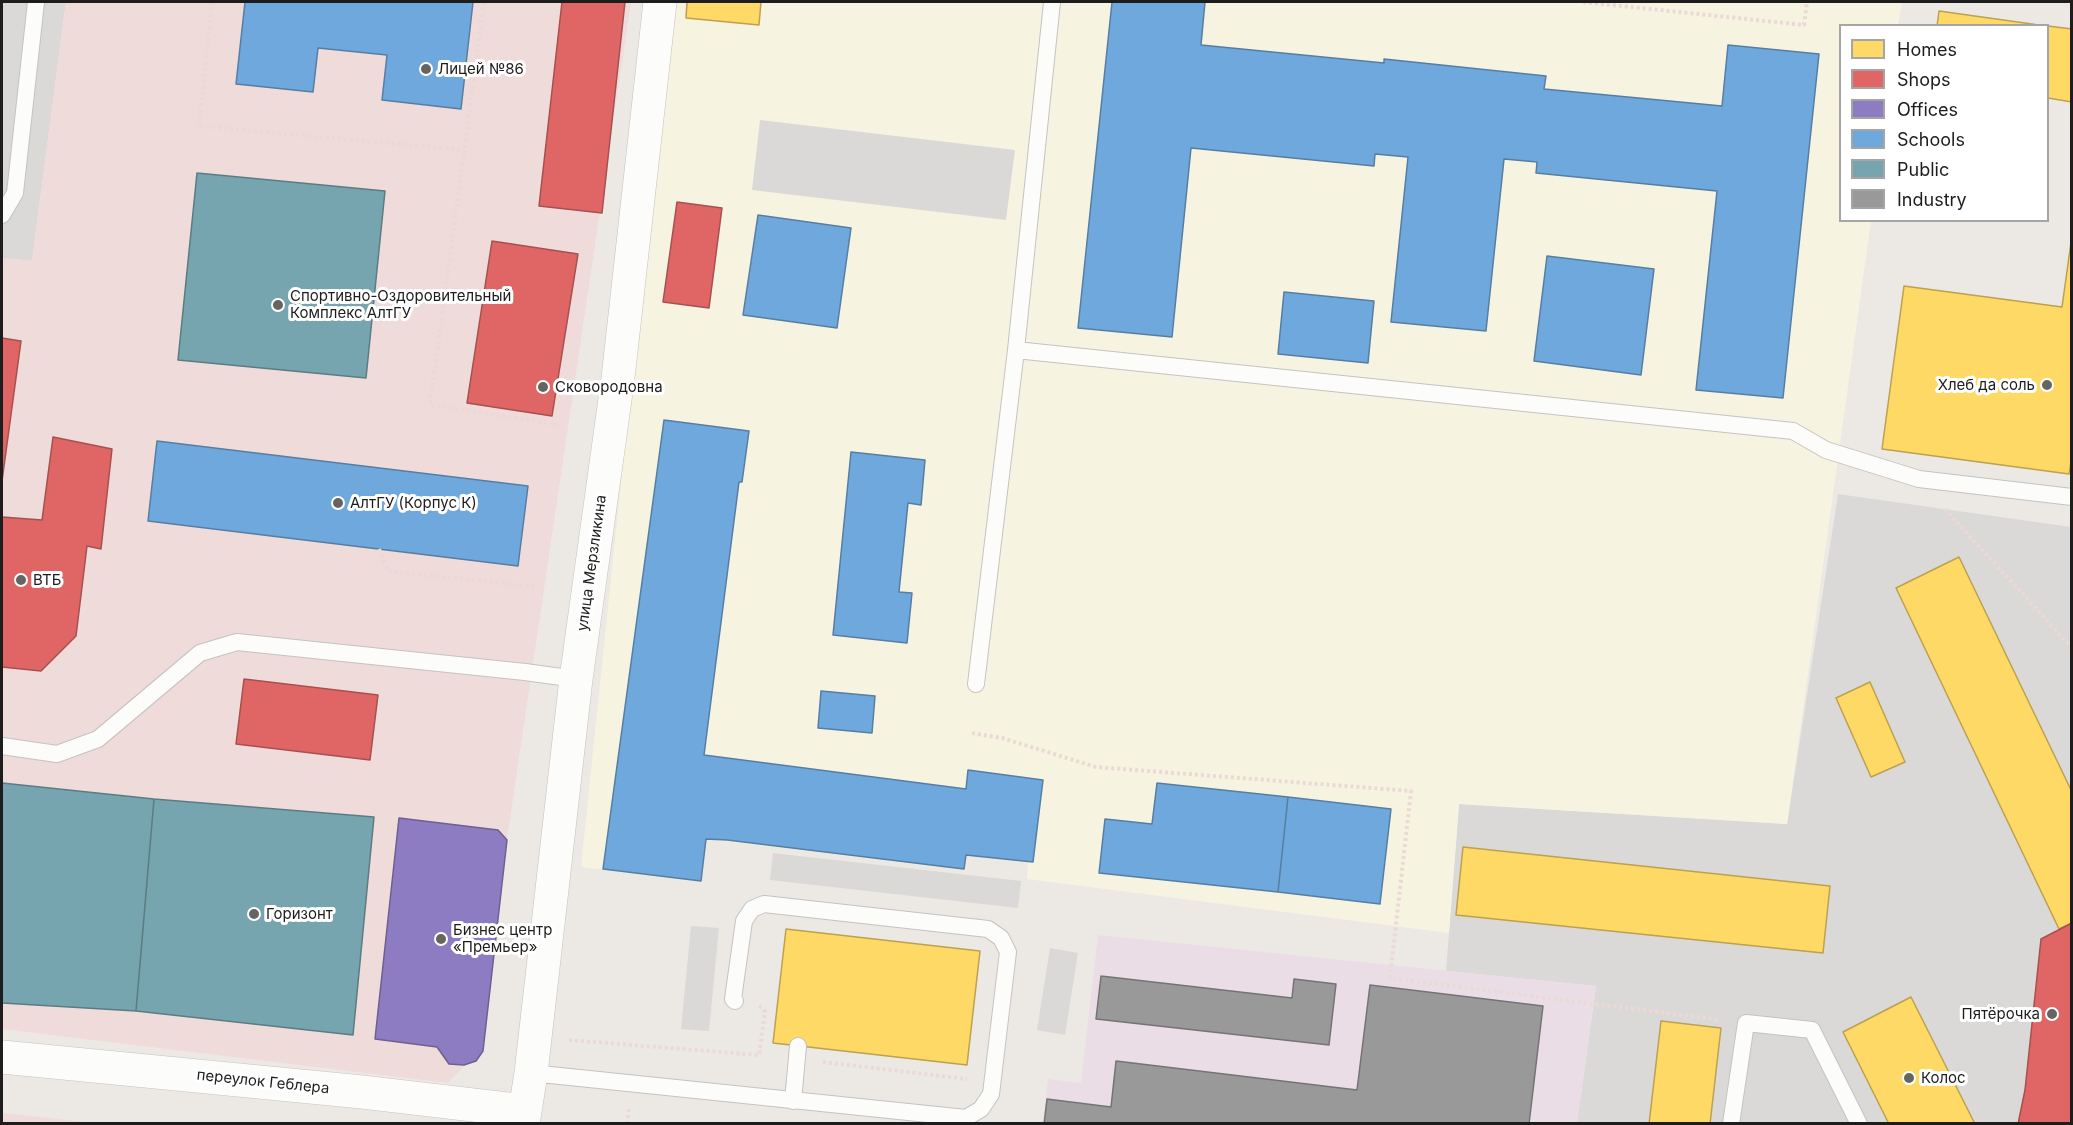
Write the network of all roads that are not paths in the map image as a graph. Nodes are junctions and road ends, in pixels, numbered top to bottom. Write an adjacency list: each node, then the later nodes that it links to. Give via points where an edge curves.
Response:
1 (36, 2): 4 (lane, via 15,193)
2 (660, 2): 7 (street, улица Мерзликина, via 618,378)
3 (1052, 2): 5 (lane)
4 (2, 215)
5 (1016, 350): 6 (lane, via 1793,431 1826,450 1919,479); 8 (lane)
6 (2072, 497)
7 (576, 679): 9 (lane, via 237,642 200,653 98,739 57,754); 13 (street, улица Мерзликина)
8 (976, 684)
9 (2, 746)
10 (735, 1001): 14 (lane, via 744,921 752,909 764,904 988,929 1001,938 1008,952 993,1082 987,1102 974,1115 966,1118)
11 (798, 1053): 14 (lane)
12 (2, 1057): 15 (street, переулок Геблера, via 362,1092)
13 (531, 1073): 14 (lane); 15 (street, улица Мерзликина)
14 (793, 1101)
15 (524, 1117)
16 (1731, 1124): 17 (lane, via 1746,1023 1812,1030)
17 (1859, 1124)

